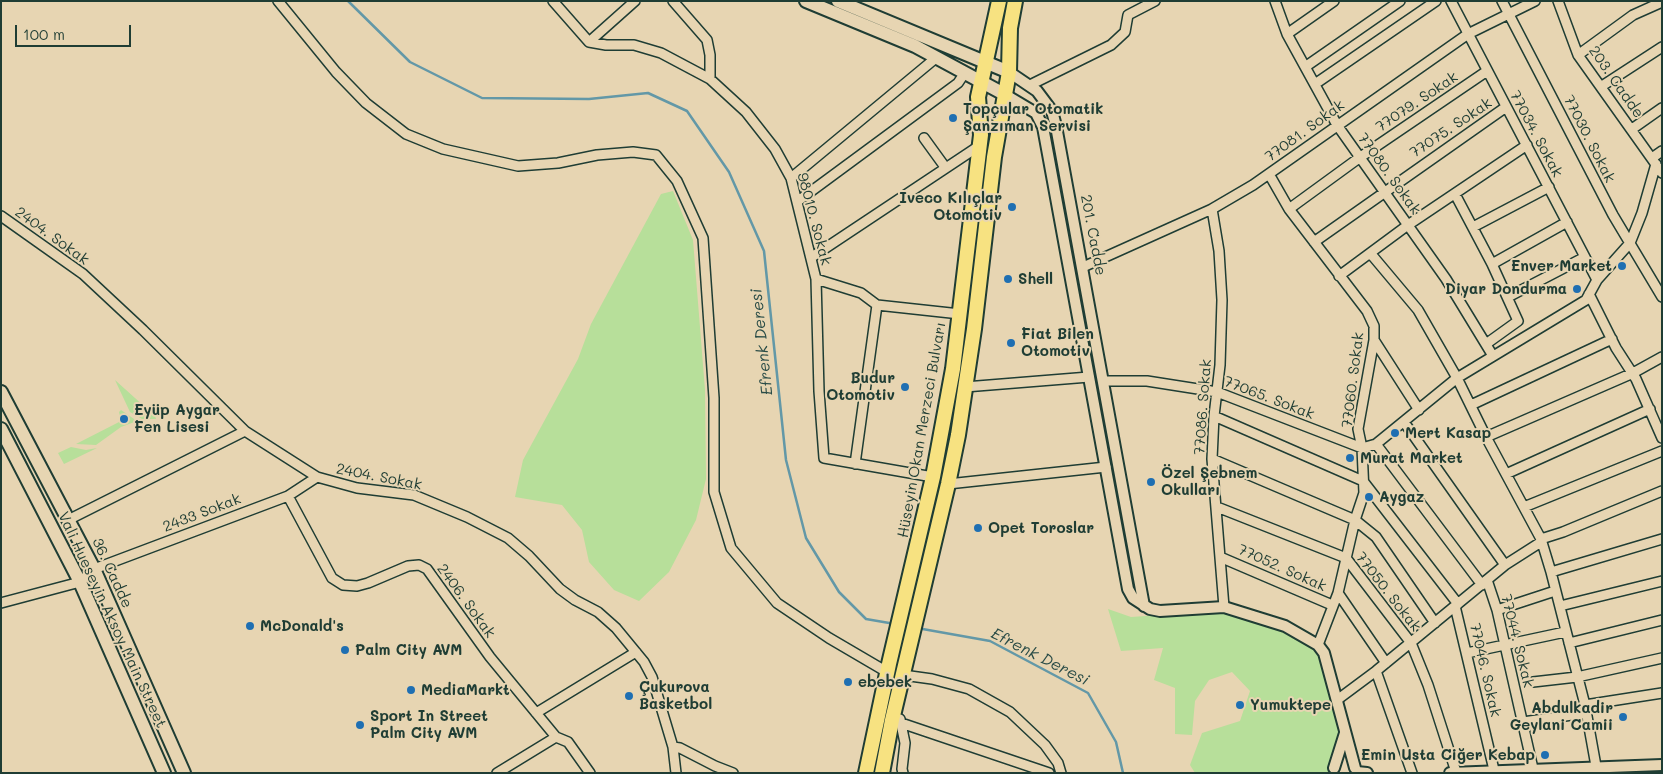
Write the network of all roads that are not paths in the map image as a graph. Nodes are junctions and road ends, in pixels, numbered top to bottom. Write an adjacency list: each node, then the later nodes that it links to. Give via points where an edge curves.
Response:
1 (278, 1): 144 (street, via 336,72 366,103 406,134 444,149 518,166 633,152 656,155 676,182 703,238 714,398 714,492 731,548 777,603 829,638)
2 (552, 1): 22 (street)
3 (635, 1): 22 (street)
4 (673, 1): 31 (street, via 707,40)
5 (806, 1): 25 (main road, 201. Cadde)
6 (999, 1): 26 (main road, Hüseyin Okan Merzeci Bulvarı)
7 (1014, 1): 29 (main road, Hüseyin Okan Merzeci Bulvarı)
8 (1155, 1): 34 (street, via 1128,15 1125,32 1111,45)
9 (1334, 1): 20 (street)
10 (1400, 1): 27 (street)
11 (1436, 1): 33 (street)
12 (1451, 1): 21 (street, 77034. Sokak)
13 (1502, 1): 19 (street, 77030. Sokak)
14 (1535, 1): 19 (street, 77081. Sokak)
15 (1558, 1): 24 (street, 203. Cadde)
16 (840, 2): 26 (main road, 201. Cadde)
17 (1276, 2): 20 (street, 77080. Sokak)
18 (1662, 2): 24 (street, via 1633,15)
19 (1508, 13): 21 (street, 77081. Sokak); 62 (street, 77030. Sokak)
20 (1287, 34): 27 (street, 77080. Sokak)
21 (1468, 34): 28 (street, 77034. Sokak); 39 (street, 77081. Sokak)
22 (589, 42): 31 (street, 98010. Sokak, via 634,46 662,53)
23 (1662, 47): 35 (street)
24 (1578, 55): 35 (street, 203. Cadde)
25 (937, 57): 30 (main road, 201. Cadde); 50 (street)
26 (986, 63): 29 (main road, 201. Cadde); 32 (main road, Hüseyin Okan Merzeci Bulvarı)
27 (1305, 67): 33 (street, 77080. Sokak)
28 (1487, 71): 37 (street, 77034. Sokak); 45 (street, 77079. Sokak)
29 (1009, 72): 34 (street, 201. Cadde); 36 (main road, Hüseyin Okan Merzeci Bulvarı)
30 (964, 74): 32 (main road, 201. Cadde); 54 (street, via 958,83)
31 (710, 79): 50 (street, 98010. Sokak, via 746,112 775,149)
32 (981, 82): 36 (main road, 201. Cadde); 42 (main road, Hüseyin Okan Merzeci Bulvarı, via 978,96)
33 (1315, 84): 39 (street, 77080. Sokak)
34 (1030, 85): 67 (street, 201. Cadde, via 1052,111)
35 (1602, 86): 40 (street, 203. Cadde)
36 (1004, 94): 82 (street, 201. Cadde, via 1036,113 1043,127); 85 (main road, Hüseyin Okan Merzeci Bulvarı)
37 (1506, 107): 43 (street, 77034. Sokak); 52 (street, 77075. Sokak)
38 (1662, 108): 40 (street)
39 (1337, 125): 45 (street, 77080. Sokak); 49 (street, 77081. Sokak)
40 (1632, 129): 46 (street, 203. Cadde)
41 (924, 138): 47 (street)
42 (979, 146): 47 (street); 75 (main road, Hüseyin Okan Merzeci Bulvarı)
43 (1527, 146): 51 (street, 77034. Sokak); 53 (street)
44 (1662, 152): 46 (street)
45 (1359, 158): 52 (street, 77080. Sokak); 56 (street, 77079. Sokak)
46 (1654, 161): 48 (street, 203. Cadde); 62 (street, via 1642,213)
47 (945, 168): 64 (street)
48 (1662, 173)
49 (1269, 174): 55 (street, 77081. Sokak); 56 (street, 77060. Sokak)
50 (792, 178): 54 (street, 98010. Sokak)
51 (1549, 187): 58 (street, 77034. Sokak); 60 (street)
52 (1383, 192): 59 (street, 77080. Sokak); 61 (street, 77075. Sokak)
53 (1454, 194): 59 (street); 60 (street)
54 (798, 201): 64 (street, 98010. Sokak)
55 (1212, 209): 67 (street, 77081. Sokak); 87 (street, 77086. Sokak, via 1222,300)
56 (1289, 210): 61 (street, 77060. Sokak)
57 (1, 216): 94 (street, 2404. Sokak, via 83,274)
58 (1567, 222): 65 (street, 77034. Sokak); 66 (street)
59 (1408, 225): 63 (street); 78 (street, 77080. Sokak)
60 (1473, 227): 66 (street)
61 (1314, 242): 68 (street, 77060. Sokak)
62 (1630, 243): 70 (street); 73 (street, 77030. Sokak)
63 (1370, 254): 68 (street); 83 (street, via 1418,310)
64 (812, 257): 69 (street, 98010. Sokak)
65 (1585, 257): 70 (street, 77034. Sokak); 72 (street)
66 (1492, 264): 72 (street)
67 (1083, 267): 84 (street, 201. Cadde)
68 (1339, 276): 77 (street, 77060. Sokak, via 1368,311 1374,326)
69 (816, 279): 74 (street, via 861,293); 101 (street, 98010. Sokak, via 824,458)
70 (1596, 280): 71 (street)
71 (1590, 294): 76 (street); 79 (street, via 1586,300)
72 (1508, 297): 78 (street, via 1518,321)
73 (1662, 297)
74 (877, 305): 75 (street); 101 (street)
75 (960, 314): 105 (main road, Hüseyin Okan Merzeci Bulvarı)
76 (1612, 339): 81 (street); 88 (street)
77 (1374, 340): 90 (street); 98 (street, 77060. Sokak, via 1358,429)
78 (1486, 344): 79 (street, 77080. Sokak)
79 (1493, 356): 83 (street)
80 (1661, 360): 81 (street)
81 (1633, 373): 89 (street); 95 (street)
82 (1089, 377): 85 (street); 102 (street, 201. Cadde)
83 (1457, 378): 88 (street); 90 (street)
84 (1104, 381): 87 (street, 77065. Sokak, via 1147,380); 129 (street, 201. Cadde)
85 (965, 387): 107 (main road, Hüseyin Okan Merzeci Bulvarı)
86 (1, 392): 112 (main road, 36. Cadde)
87 (1217, 392): 91 (street, 77086. Sokak); 98 (street, 77065. Sokak)
88 (1470, 405): 95 (street)
89 (1650, 409): 96 (street); 103 (street)
90 (1419, 410): 92 (street)
91 (1214, 416): 100 (street, 77086. Sokak); 106 (street)
92 (1404, 422): 97 (street); 118 (street)
93 (1, 429): 122 (main road, Vali Hueseyin Aksoy Main Street)
94 (245, 431): 104 (street, 2404. Sokak); 112 (street)
95 (1486, 437): 103 (street)
96 (1662, 438)
97 (1376, 444): 98 (street); 123 (street, 77044. Sokak)
98 (1362, 448): 106 (street, 77060. Sokak)
99 (1662, 451): 111 (street)
100 (1212, 459): 110 (street, 77086. Sokak); 113 (street)
101 (855, 464): 105 (street)
102 (1106, 467): 107 (street); 129 (street, 201. Cadde, via 1126,579 1133,598)
103 (1506, 474): 111 (street)
104 (317, 477): 109 (street, 2433 Sokak); 140 (street, 2404. Sokak, via 357,488 414,495 508,538 560,589 598,612 616,628)
105 (933, 478): 144 (main road, Hüseyin Okan Merzeci Bulvarı)
106 (1363, 480): 113 (street, 77060. Sokak, via 1364,492); 128 (street)
107 (948, 484): 145 (main road, Hüseyin Okan Merzeci Bulvarı)
108 (1662, 491): 115 (street)
109 (288, 496): 119 (street, 2433 Sokak); 153 (street, 2406. Sokak, via 332,578 343,585 368,583 408,566 418,565 427,569 490,657)
110 (1217, 507): 116 (street, 77086. Sokak); 117 (street, 77050. Sokak)
111 (1524, 507): 115 (street)
112 (68, 520): 119 (main road, 36. Cadde)
113 (1355, 520): 117 (street, 77060. Sokak); 134 (street, via 1376,537)
114 (1662, 539): 120 (street)
115 (1541, 541): 118 (street); 120 (street)
116 (1220, 556): 127 (street, 77052. Sokak); 131 (street, 77086. Sokak)
117 (1346, 558): 125 (street, 77060. Sokak); 136 (street, 77050. Sokak)
118 (1505, 565): 123 (street)
119 (94, 569): 122 (street); 170 (main road, 36. Cadde)
120 (1552, 572): 124 (street)
121 (1662, 581): 130 (street)
122 (80, 582): 126 (street); 169 (main road, Vali Hueseyin Aksoy Main Street)
123 (1484, 582): 128 (street); 132 (street, 77044. Sokak)
124 (1556, 591): 130 (street); 132 (street)
125 (1338, 593): 127 (street, 77060. Sokak); 143 (street, 77052. Sokak)
126 (1, 603)
127 (1332, 605): 138 (street, 77060. Sokak)
128 (1457, 605): 134 (street); 141 (street, 77046. Sokak)
129 (1144, 606): 131 (street, via 1160,611)
130 (1560, 606): 135 (street)
131 (1224, 607): 138 (street, via 1285,626)
132 (1497, 610): 139 (street, 77044. Sokak)
133 (1662, 620): 137 (street)
134 (1436, 623): 136 (street)
135 (1565, 632): 137 (street); 139 (street)
136 (1411, 643): 143 (street); 167 (street, 77050. Sokak)
137 (1569, 643): 147 (street)
138 (1318, 644): 151 (street, via 1324,653)
139 (1506, 646): 141 (street); 154 (street, 77044. Sokak)
140 (636, 652): 153 (street); 158 (street, 2404. Sokak, via 652,677)
141 (1467, 654): 162 (street, 77046. Sokak)
142 (1662, 658): 147 (street)
143 (1386, 663): 146 (street)
144 (888, 668): 175 (main road, Hüseyin Okan Merzeci Bulvarı)
145 (904, 670): 150 (main road, Hüseyin Okan Merzeci Bulvarı); 179 (street, via 969,689 1010,712 1045,745)
146 (1376, 671): 151 (street); 181 (street)
147 (1577, 677): 148 (street); 152 (street)
148 (1533, 682)
149 (1662, 693): 152 (street)
150 (897, 698): 155 (street); 176 (main road, Hüseyin Okan Merzeci Bulvarı)
151 (1337, 700): 156 (street)
152 (1585, 709): 154 (street); 160 (street)
153 (536, 713): 157 (street, 2406. Sokak)
154 (1523, 722): 163 (street, 77044. Sokak)
155 (901, 723): 177 (street, via 905,743); 178 (street)
156 (1345, 732): 165 (street); 166 (street)
157 (556, 737): 171 (street); 172 (street, 2406. Sokak, via 568,742)
158 (673, 747): 173 (street, 2404. Sokak); 174 (street)
159 (1662, 764): 161 (street)
160 (1596, 766): 161 (street); 164 (street)
161 (1648, 769)
162 (1494, 770): 163 (street); 168 (street)
163 (1533, 770): 164 (street)
164 (1571, 770)
165 (1357, 771): 166 (street, via 1343,763); 180 (street)
166 (1332, 772)
167 (1456, 772): 168 (street); 182 (street)
168 (1482, 772)
169 (164, 773)
170 (184, 773)
171 (496, 773)
172 (590, 773)
173 (676, 773)
174 (733, 773)
175 (866, 773)
176 (882, 773)
177 (904, 773)
178 (1049, 773)
179 (1061, 773)
180 (1367, 773)
181 (1412, 773)
182 (1450, 773)

